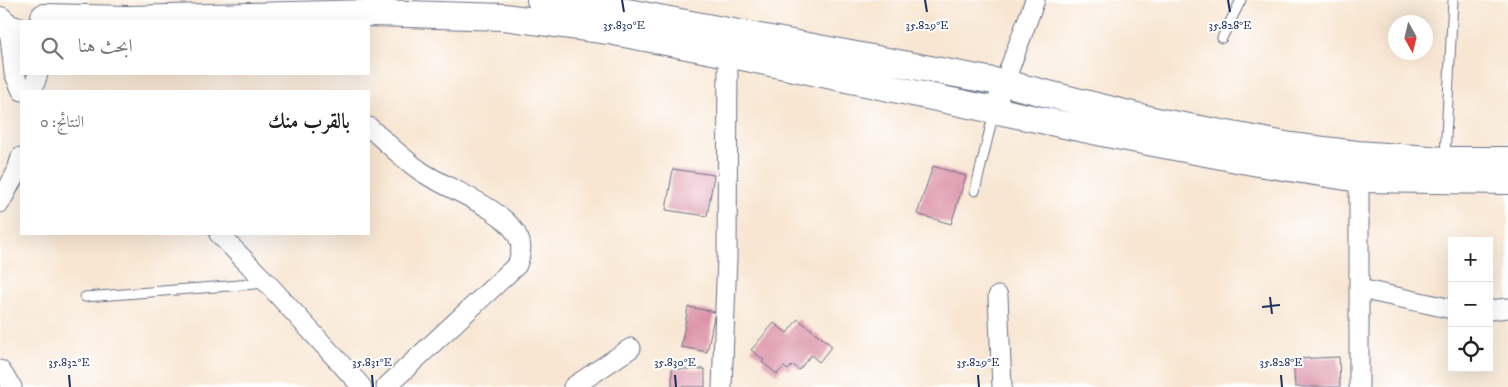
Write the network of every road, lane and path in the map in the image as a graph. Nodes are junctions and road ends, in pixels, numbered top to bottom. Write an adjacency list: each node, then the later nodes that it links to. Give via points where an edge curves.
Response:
1 (540, 0): 5 (street)
2 (1035, 0): 12 (street)
3 (1241, 0): 9 (lane)
4 (1453, 0): 18 (lane)
5 (627, 5): 12 (street)
6 (386, 6): 7 (street, via 128,19); 10 (street, via 609,31)
7 (44, 13)
8 (10, 26): 13 (street, via 14,73)
9 (1222, 38)
10 (728, 54): 15 (street); 38 (street, via 727,257)
11 (38, 75): 14 (street)
12 (1004, 83): 15 (street); 18 (street, via 1157,121 1291,146)
13 (22, 90)
14 (32, 90)
15 (994, 110): 20 (street, via 1258,163); 22 (lane)
16 (370, 128): 36 (street, via 422,172 510,224 520,240 516,265)
17 (20, 160): 23 (street)
18 (1444, 160): 19 (street)
19 (1508, 160)
20 (1359, 178): 21 (street); 26 (street)
21 (1508, 182)
22 (975, 191)
23 (0, 203)
24 (219, 235): 25 (street)
25 (267, 283): 28 (lane); 35 (street)
26 (1360, 289): 29 (street); 40 (street)
27 (998, 296): 39 (street)
28 (85, 297)
29 (1448, 308)
30 (1508, 308): 31 (street)
31 (1493, 310)
32 (631, 348): 37 (street)
33 (0, 370): 34 (street)
34 (12, 387)
35 (362, 387)
36 (386, 387)
37 (573, 387)
38 (722, 387)
39 (1002, 387)
40 (1359, 387)

